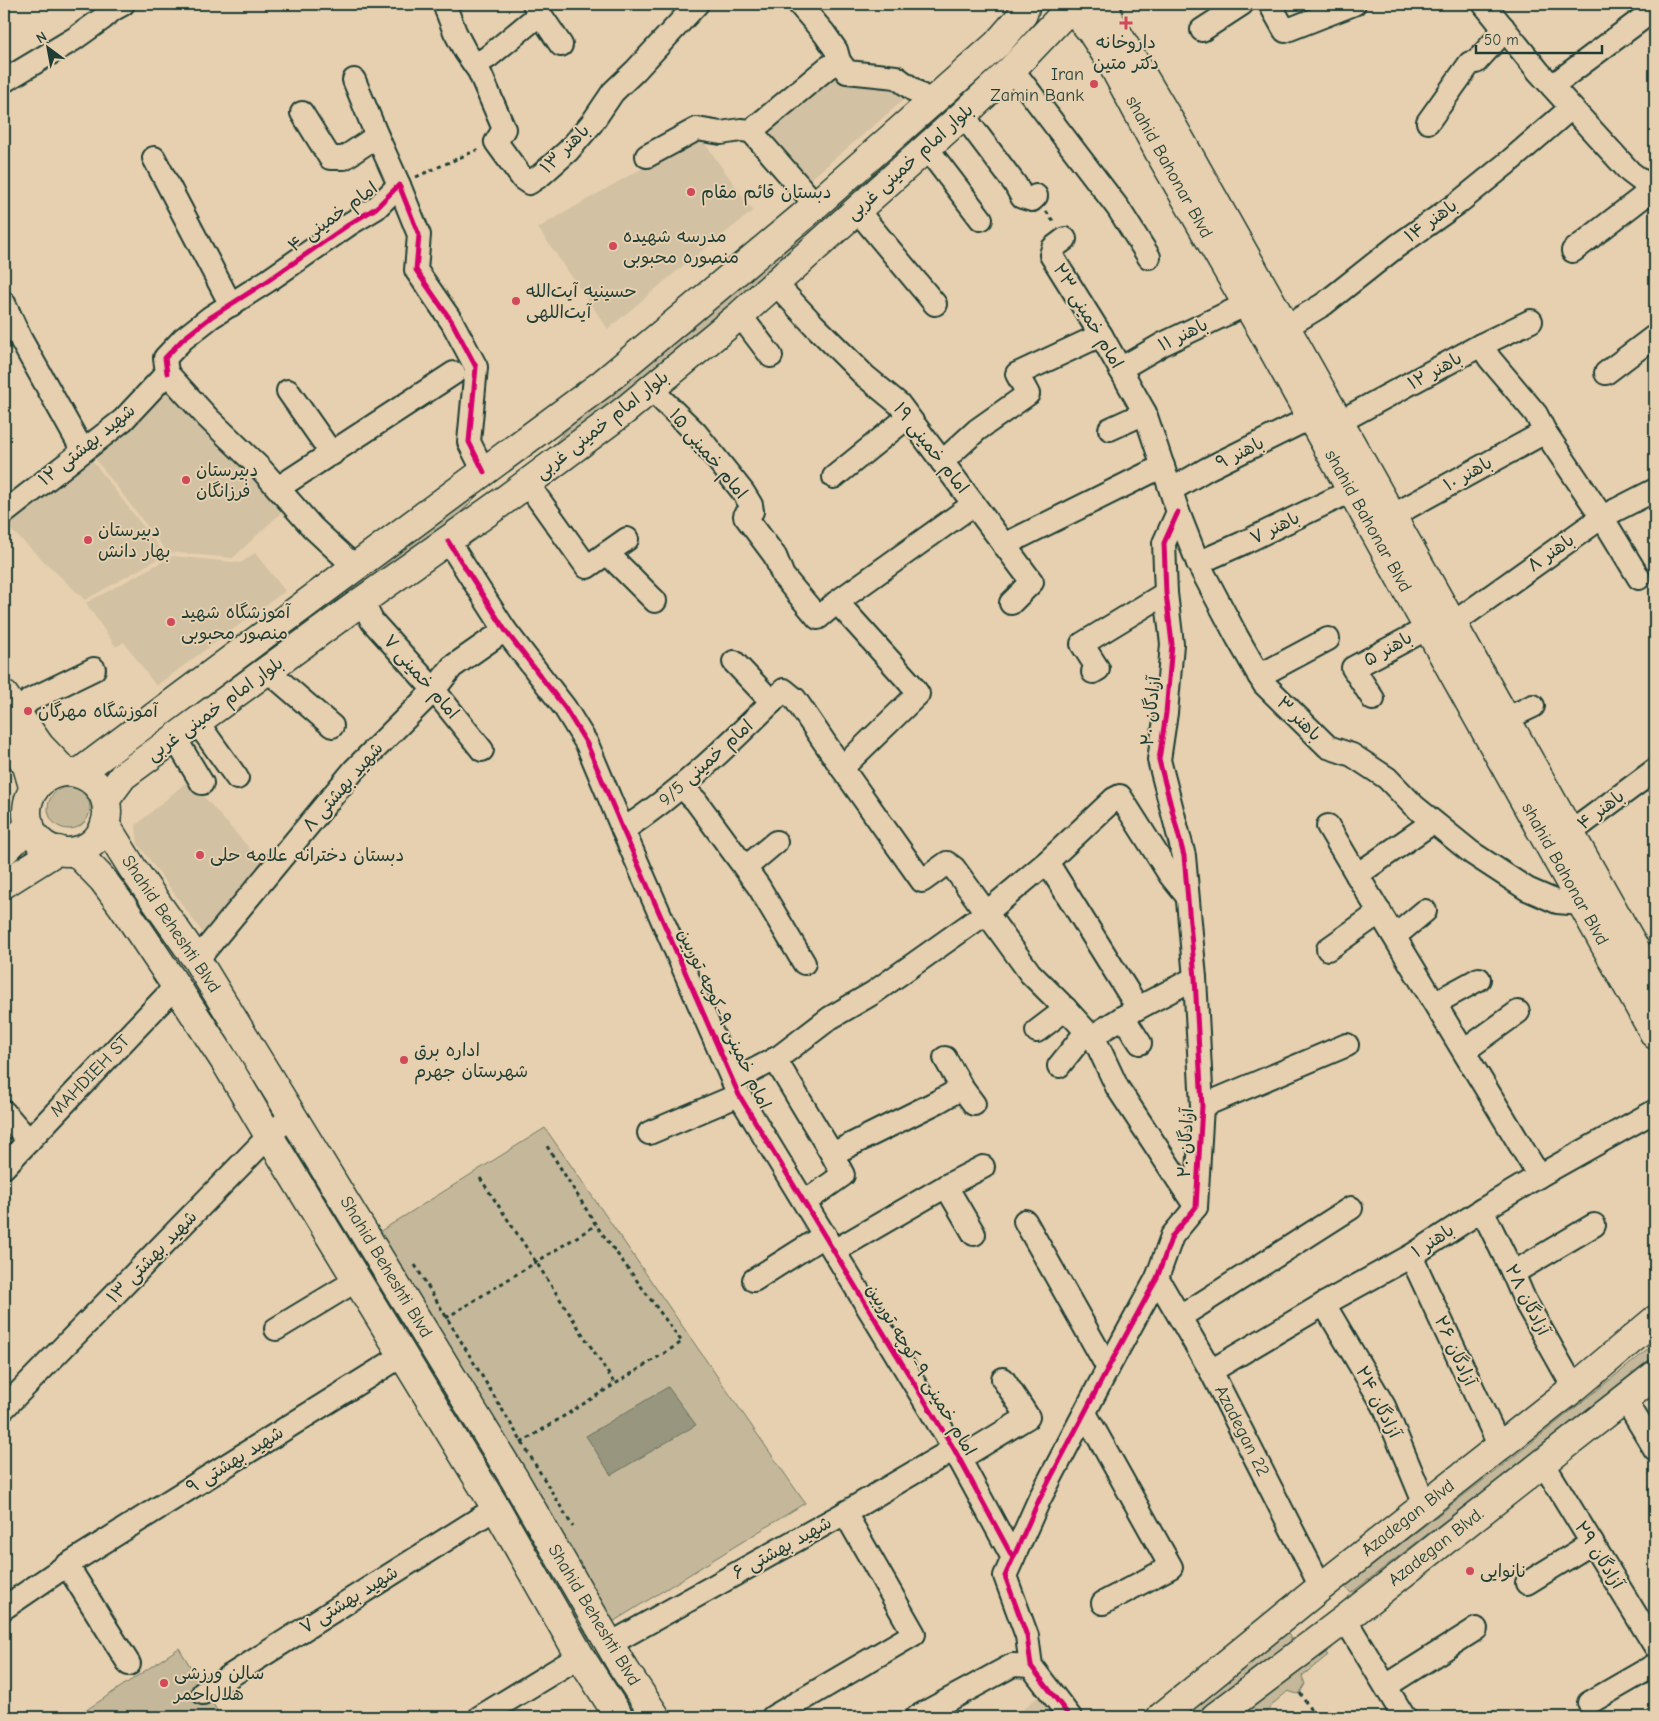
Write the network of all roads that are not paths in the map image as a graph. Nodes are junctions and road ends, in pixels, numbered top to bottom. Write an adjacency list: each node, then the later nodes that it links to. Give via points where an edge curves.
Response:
1 (444, 4): 18 (street, via 455,32)
2 (697, 4): 18 (street, باهنر ۱۳, via 614,92 568,151 529,183 496,142 504,129)
3 (799, 4): 17 (street, via 836,50)
4 (1026, 4): 23 (main road, بلوار امام خمینی غربی, via 1023,14 997,44)
5 (1104, 4): 49 (main road, shahid Bahonar Blvd, via 1110,21)
6 (1242, 4): 15 (street)
7 (1270, 4): 8 (street, via 1285,31)
8 (1354, 4)
9 (1484, 4): 14 (street)
10 (114, 6): 21 (street, via 74,40)
11 (1068, 7): 19 (main road, بلوار امام خمینی غربی); 45 (main road, shahid Bahonar Blvd, via 1091,31 1111,62)
12 (537, 9): 16 (street); 18 (street, via 488,57)
13 (1655, 9): 22 (street)
14 (1503, 28): 22 (street); 27 (street, via 1476,62 1470,63)
15 (1202, 30)
16 (562, 45)
17 (839, 61): 23 (street, via 846,72 896,77); 28 (street)
18 (475, 65)
19 (1012, 69): 26 (main road, بلوار امام خمینی غربی); 41 (street, via 1118,208)
20 (354, 80): 29 (street)
21 (4, 81)
22 (1552, 86): 24 (street)
23 (930, 103): 36 (main road, بلوار امام خمینی غربی)
24 (1571, 108): 34 (street, via 1630,172); 49 (street, باهنر ۱۴, via 1458,203 1324,304)
25 (302, 113): 29 (street, via 330,158 344,158)
26 (963, 115): 30 (main road, بلوار امام خمینی غربی); 35 (street, via 1016,184 1022,197 1032,200)
27 (1428, 122)
28 (751, 131): 31 (street, via 722,133 697,129); 36 (street)
29 (377, 136): 33 (street)
30 (926, 146): 37 (main road, بلوار امام خمینی غربی); 38 (street)
31 (647, 156)
32 (154, 158): 46 (street)
33 (399, 185): 46 (street, امام خمینی ۴, via 376,208); 70 (street, امام خمینی ۴, via 419,235 416,270 452,322 476,367 468,442)
34 (1654, 190): 40 (street)
35 (1036, 196)
36 (815, 204): 70 (main road, بلوار امام خمینی غربی, via 602,384)
37 (856, 210): 42 (main road, بلوار امام خمینی غربی); 44 (street)
38 (981, 219)
39 (1065, 239): 50 (street, امام خمینی ۲۳, via 1052,248 1051,255)
40 (1573, 251)
41 (1148, 257)
42 (775, 283): 47 (main road, بلوار امام خمینی غربی); 61 (street, امام خمینی ۱۹, via 814,326)
43 (4, 303): 66 (street)
44 (935, 304)
45 (1247, 304): 54 (street, باهنر ۱۱, via 1157,347); 62 (main road, shahid Bahonar Blvd)
46 (231, 305): 55 (street, امام خمینی ۴, via 183,339 165,358)
47 (740, 315): 53 (street); 58 (main road, بلوار امام خمینی غربی)
48 (1531, 321): 52 (street, باهنر ۱۲)
49 (1286, 327): 63 (main road, shahid Bahonar Blvd)
50 (1101, 335): 54 (street, امام خمینی ۲۳); 68 (street, via 1017,374 1028,394 977,430)
51 (1655, 336): 57 (street)
52 (1481, 345): 63 (street, باهنر ۱۲); 65 (street, via 1536,414)
53 (771, 356)
54 (1120, 369): 60 (street, امام خمینی ۲۳)
55 (167, 373): 66 (street, شهید بهشتی ۱۲, via 123,420); 72 (street)
56 (454, 373): 67 (street)
57 (1606, 373)
58 (651, 389): 75 (main road, بلوار امام خمینی غربی); 92 (street, امام خمینی ۱۵, via 696,433 743,492 752,511 745,516 775,556 783,576 818,618)
59 (288, 391): 67 (street)
60 (1145, 413): 64 (street); 69 (street, باهنر ۳)
61 (908, 417): 68 (street, امام خمینی ۱۹); 71 (street)
62 (1310, 418): 73 (street, باهنر ۹); 76 (main road, shahid Bahonar Blvd)
63 (1339, 422): 80 (main road, shahid Bahonar Blvd)
64 (1110, 429)
65 (1545, 432): 80 (street, باهنر ۱۰); 81 (street)
66 (82, 451): 78 (street, شهید بهشتی ۱۲)
67 (332, 454): 72 (street)
68 (942, 462): 77 (street, امام خمینی ۱۹)
69 (1163, 466): 73 (street, باهنر ۳); 84 (street)
70 (484, 472): 75 (main road); 87 (main road, بلوار امام خمینی غربی)
71 (834, 477)
72 (278, 488): 87 (street, via 312,527)
73 (1171, 490): 79 (street, باهنر ۳)
74 (1655, 490): 81 (street, باهنر ۸)
75 (516, 491): 83 (main road, بلوار امام خمینی غربی); 85 (street, via 587,567)
76 (1351, 491): 86 (street, باهنر ۷); 94 (main road, shahid Bahonar Blvd)
77 (974, 504): 84 (street, امام خمینی ۱۹); 92 (street)
78 (4, 512)
79 (1178, 512): 86 (street, باهنر ۳); 89 (street, آزادگان ۲۰, via 1164,543)
80 (1392, 516): 94 (main road, shahid Bahonar Blvd)
81 (1602, 517): 88 (street); 94 (street, باهنر ۸)
82 (627, 539): 85 (street)
83 (448, 540): 90 (main road, بلوار امام خمینی غربی); 95 (street, امام خمینی ۹-کوچه توربین)
84 (1004, 545): 93 (street, امام خمینی ۱۹, via 1032,582)
85 (607, 553): 91 (street)
86 (1198, 562): 101 (street, باهنر ۳)
87 (355, 566): 115 (main road, بلوار امام خمینی غربی)
88 (1639, 578)
89 (1166, 593): 100 (street, via 1082,644 1098,669); 133 (street, آزادگان ۲۰, via 1172,644 1159,760 1184,856)
90 (362, 601): 99 (main road, بلوار امام خمینی غربی); 102 (street, امام خمینی ۷, via 372,621)
91 (655, 601)
92 (837, 602): 113 (street, via 918,694)
93 (1011, 604)
94 (1437, 629): 104 (street, باهنر ۵, via 1354,668); 107 (main road, shahid Bahonar Blvd); 134 (main road, shahid Bahonar Blvd)
95 (505, 630): 102 (street, شهید بهشتی ۸, via 452,667); 111 (street, امام خمینی ۹-کوچه توربین, via 565,708)
96 (1328, 639): 101 (street)
97 (734, 662): 103 (street)
98 (94, 669): 106 (street)
99 (267, 670): 108 (main road, بلوار امام خمینی غربی); 109 (street)
100 (1093, 672)
101 (1259, 676): 121 (street, باهنر ۳, via 1328,747 1352,756 1388,778)
102 (434, 690): 112 (street, امام خمینی ۷); 140 (street, شهید بهشتی ۸, via 354,770)
103 (778, 696): 113 (street, via 794,698); 118 (street, امام خمینی 9/5)
104 (1373, 699)
105 (1532, 706): 107 (street)
106 (8, 713): 115 (main road); 119 (main road)
107 (1506, 719): 125 (main road, shahid Bahonar Blvd)
108 (197, 722): 110 (main road, بلوار امام خمینی غربی); 116 (street)
109 (332, 726)
110 (175, 738): 117 (street); 120 (main road, بلوار امام خمینی غربی, via 123,776)
111 (587, 744): 124 (street, امام خمینی ۹-کوچه توربین); 146 (street, via 588,736)
112 (482, 750)
113 (842, 768): 137 (street, via 922,881 947,863)
114 (1655, 770): 125 (street, باهنر ۴)
115 (72, 773): 119 (main road, via 50,776); 120 (main road, via 90,778 100,787)
116 (237, 778)
117 (202, 783)
118 (682, 787): 124 (street, امام خمینی 9/5, via 652,812); 130 (street)
119 (34, 790): 122 (main road, via 28,804)
120 (105, 811): 128 (main road, via 97,838 86,847); 140 (main road, Shahid Beheshti Blvd, via 133,869)
121 (1433, 822): 131 (street); 134 (street, باهنر ۳, via 1472,853 1527,889 1557,902)
122 (30, 825): 127 (main road); 128 (main road, via 37,838 47,846)
123 (1328, 826): 131 (street)
124 (623, 830): 146 (street, امام خمینی ۹-کوچه توربین)
125 (1570, 833): 144 (main road, shahid Bahonar Blvd)
126 (776, 842): 130 (street)
127 (4, 851)
128 (67, 851): 132 (main road); 145 (main road, Shahid Beheshti Blvd, via 103,880)
129 (1047, 862): 133 (street, via 1120,796); 137 (street); 149 (street)
130 (745, 868): 141 (street)
131 (1357, 875): 136 (street)
132 (4, 884)
133 (1187, 896): 142 (street, آزادگان ۲۰)
134 (1582, 904): 153 (main road, shahid Bahonar Blvd)
135 (1425, 911): 138 (street)
136 (1380, 912): 138 (street); 139 (street)
137 (986, 913): 148 (street, via 1030,973); 157 (street)
138 (1394, 936): 147 (street)
139 (1328, 949)
140 (197, 960): 164 (main road, Shahid Beheshti Blvd)
141 (804, 963)
142 (1196, 978): 149 (street); 161 (street, آزادگان ۲۰)
143 (1479, 979): 147 (street)
144 (1655, 984)
145 (176, 986): 166 (main road, Shahid Beheshti Blvd); 167 (street, MAHDIEH ST)
146 (693, 989): 160 (street, امام خمینی ۹-کوچه توربین)
147 (1435, 1004): 156 (street)
148 (1066, 1009): 151 (street); 152 (street)
149 (1130, 1012): 152 (street); 154 (street)
150 (1518, 1012): 156 (street)
151 (1037, 1031)
152 (1089, 1034): 159 (street); 174 (street, via 1117,1087)
153 (1655, 1034)
154 (1140, 1043)
155 (1347, 1045): 161 (street)
156 (1464, 1051): 171 (street)
157 (775, 1058): 160 (street); 168 (street)
158 (945, 1058): 168 (street, via 968,1096 939,1101)
159 (1059, 1066)
160 (736, 1088): 165 (street); 173 (street, امام خمینی ۹-کوچه توربین)
161 (1202, 1106): 174 (street, آزادگان ۲۰)
162 (1655, 1111): 171 (street, باهنر ۱)
163 (4, 1112): 167 (street)
164 (292, 1115): 166 (street, شهید بهشتی ۱۳); 215 (main road, Shahid Beheshti Blvd, via 515,1480)
165 (649, 1133)
166 (269, 1136): 184 (main road, Shahid Beheshti Blvd); 197 (street, شهید بهشتی ۱۳)
167 (29, 1141): 169 (street, MAHDIEH ST)
168 (832, 1154): 173 (street, via 843,1175)
169 (4, 1167)
170 (982, 1167): 172 (street)
171 (1539, 1176): 176 (street, باهنر ۱)
172 (946, 1186): 179 (street); 180 (street)
173 (805, 1202): 180 (street, امام خمینی ۹-کوچه توربین)
174 (1196, 1207): 183 (street, via 1172,1236)
175 (1351, 1208): 187 (street)
176 (1482, 1210): 181 (street, باهنر ۱); 182 (street, آزادگان ۲۸)
177 (1025, 1221): 191 (street)
178 (1594, 1225): 182 (street)
179 (974, 1234)
180 (829, 1243): 185 (street); 201 (street, امام خمینی ۹-کوچه توربین)
181 (1411, 1256): 186 (street, باهنر ۱); 199 (street, آزادگان ۲۶)
182 (1513, 1273): 195 (street, آزادگان ۲۸, via 1525,1301)
183 (1158, 1278): 187 (street, Azadegan 22); 191 (street)
184 (357, 1280): 189 (street); 190 (main road, Shahid Beheshti Blvd)
185 (754, 1280)
186 (1324, 1304): 192 (street, باهنر ۱); 203 (street, آزادگان ۲۴, via 1384,1406)
187 (1180, 1317): 192 (street, Azadegan 22)
188 (1655, 1320): 195 (main road, َAzadegan Blvd)
189 (276, 1329)
190 (402, 1355): 204 (main road, Shahid Beheshti Blvd); 208 (street, شهید بهشتی ۹)
191 (1108, 1368): 198 (street)
192 (1211, 1371): 210 (street, Azadegan 22)
193 (1655, 1374): 196 (main road, Azadegan Blvd.)
194 (1004, 1379): 201 (street, شهید بهشتی ۶, via 1028,1417)
195 (1574, 1388): 199 (main road, َAzadegan Blvd)
196 (1625, 1399): 200 (street); 202 (main road, Azadegan Blvd.)
197 (8, 1404)
198 (1085, 1413): 207 (street); 211 (street, via 1171,1567)
199 (1500, 1447): 203 (main road, َAzadegan Blvd)
200 (1655, 1449)
201 (957, 1454): 205 (street, شهید بهشتی ۶); 207 (street, امام خمینی ۹-کوچه توربین)
202 (1543, 1463): 206 (street, آزادگان ۲۹); 213 (main road, Azadegan Blvd.)
203 (1425, 1504): 210 (main road, َAzadegan Blvd)
204 (496, 1508): 217 (main road, Shahid Beheshti Blvd); 222 (street, شهید بهشتی ۷)
205 (845, 1513): 215 (street, شهید بهشتی ۶); 227 (street, via 914,1634)
206 (1592, 1544): 209 (street); 216 (street, آزادگان ۲۹)
207 (1012, 1558): 220 (street, via 1004,1576 1027,1636)
208 (67, 1565): 212 (street, شهید بهشتی ۹); 218 (street)
209 (1527, 1583)
210 (1321, 1587): 213 (main road); 230 (main road, َAzadegan Blvd)
211 (1103, 1603)
212 (4, 1608)
213 (1345, 1619): 221 (street); 231 (main road, Azadegan Blvd.)
214 (1476, 1629): 221 (street)
215 (610, 1644): 217 (main road); 226 (main road, Shahid Beheshti Blvd)
216 (1655, 1646)
217 (580, 1656): 224 (street); 225 (main road, Shahid Beheshti Blvd)
218 (129, 1664)
219 (1655, 1665): 223 (street)
220 (1031, 1666): 228 (street, via 1013,1665); 229 (street)
221 (1386, 1686): 232 (street)
222 (203, 1693)
223 (1589, 1703)
224 (480, 1717)
225 (619, 1717)
226 (656, 1717)
227 (773, 1717)
228 (916, 1717)
229 (1070, 1717)
230 (1161, 1717)
231 (1215, 1717)
232 (1404, 1717)

